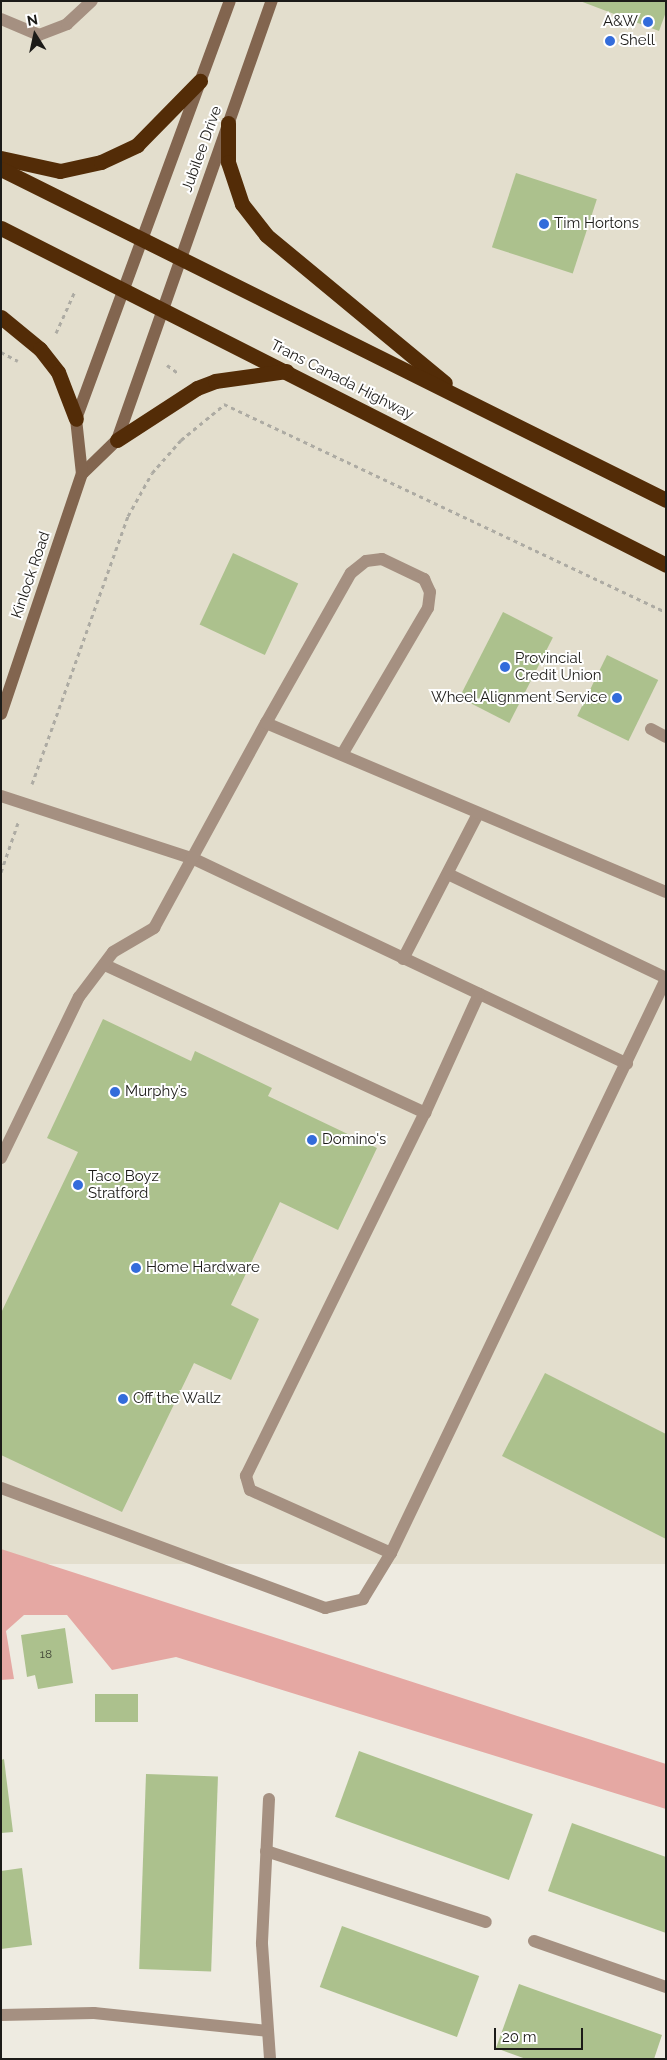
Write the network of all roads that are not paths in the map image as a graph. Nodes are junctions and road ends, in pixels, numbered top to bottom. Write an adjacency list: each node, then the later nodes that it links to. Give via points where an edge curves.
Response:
1 (92, 1): 4 (street, via 67,24 39,35)
2 (230, 1): 5 (street, Jubilee Drive)
3 (272, 1): 6 (street, Jubilee Drive)
4 (1, 18)
5 (200, 81): 7 (highway, via 137,145 101,162 60,171); 10 (street, Jubilee Drive)
6 (228, 123): 11 (street, Jubilee Drive); 16 (highway, via 228,162 242,204 266,235)
7 (1, 158)
8 (1, 169): 10 (highway)
9 (1, 228): 12 (highway, Trans Canada Highway)
10 (140, 241): 11 (highway); 12 (street, Jubilee Drive)
11 (180, 259): 13 (street, Jubilee Drive); 16 (highway)
12 (123, 289): 13 (highway, Trans Canada Highway); 17 (street, Kinlock Road)
13 (163, 307): 15 (highway, Trans Canada Highway); 18 (street, Kinlock Road)
14 (1, 317): 17 (highway, via 40,349 58,372)
15 (286, 371): 18 (highway, via 215,381 197,388); 21 (highway, Trans Canada Highway)
16 (465, 400): 20 (highway)
17 (76, 419): 19 (street, Kinlock Road)
18 (117, 440): 19 (street, Kinlock Road)
19 (82, 474): 22 (street, Kinlock Road)
20 (666, 500)
21 (666, 565)
22 (1, 714)
23 (266, 723): 26 (street); 26 (street, via 351,573 366,561 382,559 424,579 430,592 428,608); 29 (street)
24 (651, 730): 25 (street)
25 (666, 737)
26 (343, 753): 28 (street)
27 (1, 796): 29 (street)
28 (478, 814): 30 (street); 31 (street)
29 (194, 859): 32 (street); 33 (street, via 154,928 113,952)
30 (448, 874): 32 (street); 34 (street)
31 (666, 892)
32 (403, 959): 35 (street)
33 (105, 965): 37 (street); 38 (street, via 79,997)
34 (666, 979): 36 (street)
35 (479, 994): 36 (street); 37 (street)
36 (627, 1064): 40 (street)
37 (425, 1114): 40 (street, via 246,1476 250,1490)
38 (1, 1158)
39 (1, 1488): 40 (street, via 325,1608 345,1607 363,1599)
40 (391, 1553)
41 (269, 1799): 42 (street)
42 (266, 1851): 43 (street); 47 (street, via 262,1944)
43 (486, 1922)
44 (534, 1941): 45 (street)
45 (666, 1987)
46 (1, 2014): 47 (street, via 94,2013)
47 (267, 2031): 48 (street)
48 (270, 2059)

